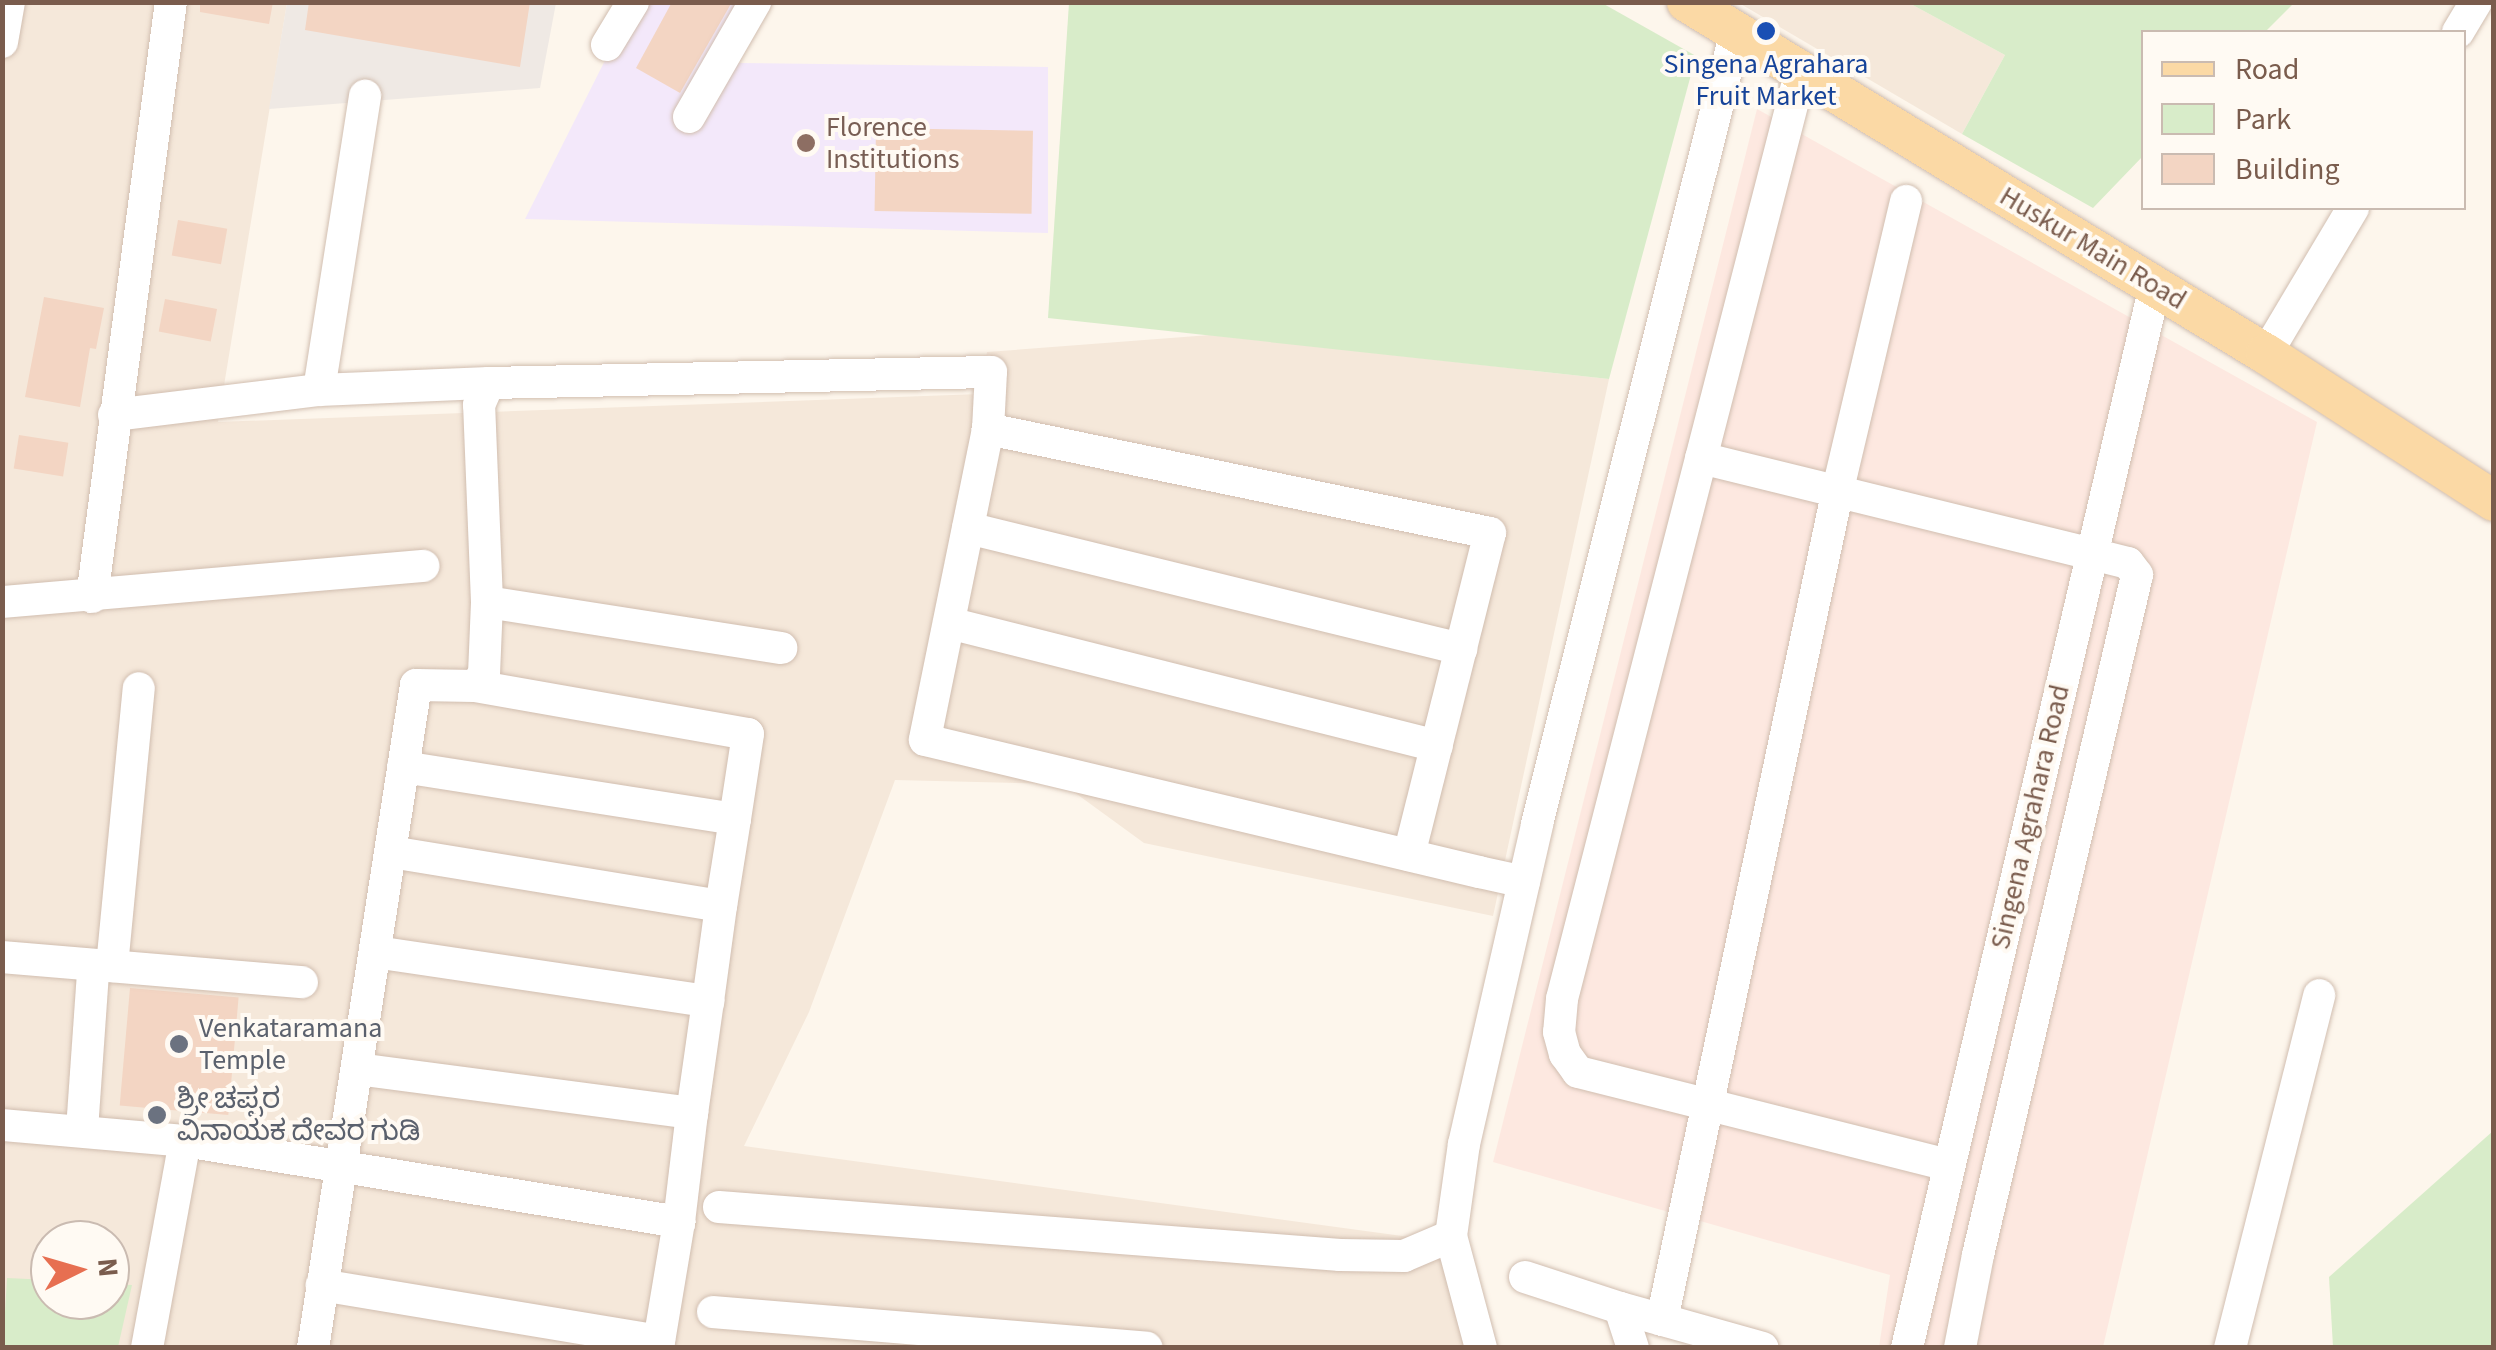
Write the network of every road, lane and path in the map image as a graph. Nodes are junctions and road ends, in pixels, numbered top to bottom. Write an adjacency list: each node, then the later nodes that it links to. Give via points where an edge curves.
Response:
1 (9, 2): 9 (street)
2 (171, 2): 20 (street)
3 (633, 2): 10 (street)
4 (755, 2): 13 (street)
5 (1687, 2): 7 (main road, Huskur Main Road)
6 (2476, 2): 8 (street)
7 (1736, 30): 11 (main road, Huskur Main Road); 41 (street)
8 (2459, 30)
9 (2, 42)
10 (608, 45)
11 (1802, 70): 16 (main road, Huskur Main Road); 22 (street)
12 (365, 96): 19 (street)
13 (689, 118)
14 (1906, 201): 23 (street)
15 (2352, 210): 17 (street)
16 (2155, 286): 17 (main road, Huskur Main Road); 26 (street, Singena Agrahara Road)
17 (2266, 354): 24 (main road, Huskur Main Road)
18 (490, 383): 19 (street); 21 (street, via 991,372); 30 (street, via 478,405)
19 (319, 390): 20 (street)
20 (114, 416): 28 (street)
21 (988, 429): 25 (street); 33 (street, via 1490,532)
22 (1701, 458): 23 (street); 50 (street, via 1562,999 1559,1032 1578,1072)
23 (1838, 489): 26 (street); 50 (street)
24 (2494, 501)
25 (968, 528): 31 (street); 33 (street)
26 (2092, 554): 56 (street, Singena Agrahara Road); 72 (street, via 2128,564 2137,575)
27 (424, 566): 28 (street)
28 (92, 597): 29 (street)
29 (2, 602)
30 (487, 602): 32 (street); 34 (street, via 484,674)
31 (949, 623): 36 (street); 40 (street, via 926,740)
32 (781, 648)
33 (1461, 649): 36 (street)
34 (476, 686): 37 (street, via 416,686); 38 (street, via 748,734)
35 (140, 688): 45 (street)
36 (1437, 746): 40 (street)
37 (404, 767): 38 (street); 39 (street)
38 (736, 818): 42 (street)
39 (391, 852): 42 (street); 43 (street)
40 (1410, 855): 41 (street)
41 (1524, 882): 59 (street, via 1464,1144)
42 (721, 906): 48 (street)
43 (375, 952): 48 (street); 49 (street)
44 (2, 957): 45 (street)
45 (103, 970): 46 (street); 53 (street)
46 (302, 982)
47 (2319, 995): 73 (street)
48 (708, 1001): 51 (street)
49 (357, 1069): 51 (street); 55 (street)
50 (1706, 1104): 56 (street); 64 (street)
51 (692, 1113): 58 (street)
52 (2, 1126): 53 (street)
53 (82, 1130): 54 (street)
54 (184, 1141): 55 (street); 65 (street)
55 (341, 1165): 58 (street); 61 (street)
56 (1949, 1165): 71 (street, Singena Agrahara Road)
57 (720, 1207): 59 (street, via 1340,1255 1404,1256)
58 (679, 1222): 61 (street, via 659,1341)
59 (1451, 1236): 68 (street)
60 (1525, 1277): 62 (street)
61 (322, 1286): 66 (street)
62 (1620, 1308): 64 (street); 69 (street)
63 (713, 1312): 67 (street)
64 (1662, 1320): 70 (street)
65 (147, 1348)
66 (312, 1348)
67 (1148, 1348)
68 (1480, 1348)
69 (1633, 1348)
70 (1763, 1348)
71 (1906, 1348)
72 (1960, 1348)
73 (2230, 1348)

